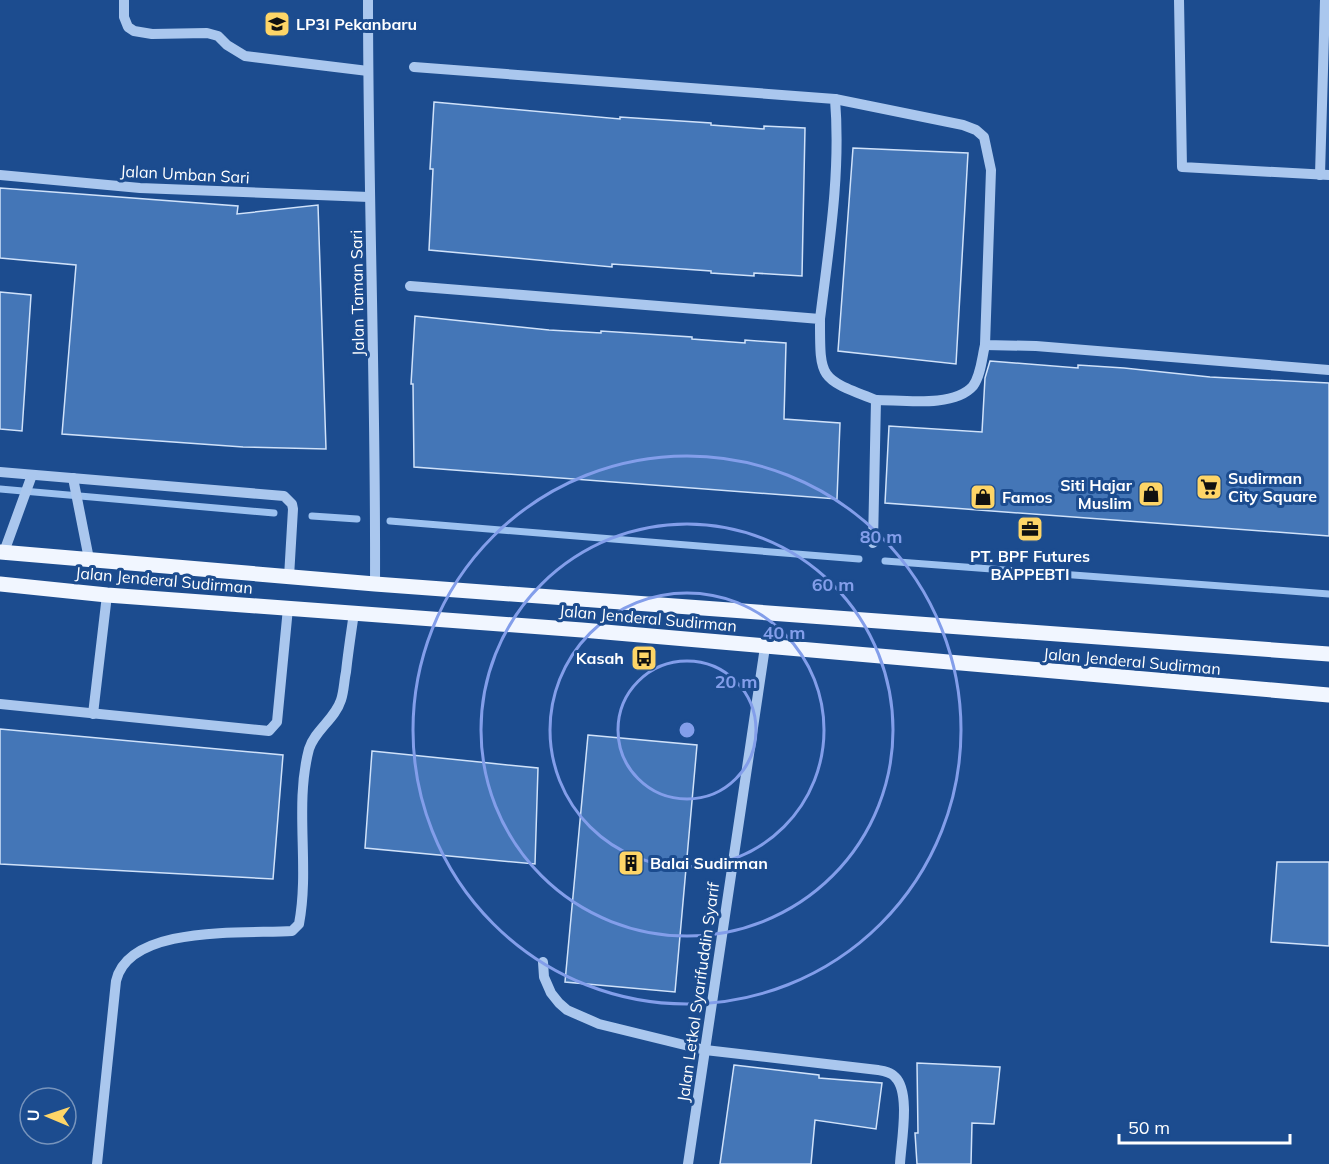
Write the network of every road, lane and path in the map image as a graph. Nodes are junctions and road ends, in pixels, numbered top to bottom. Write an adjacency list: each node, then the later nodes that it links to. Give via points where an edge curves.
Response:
1 (124, 0): 6 (street, via 124,17 134,31 207,33 218,36 245,56)
2 (368, 0): 6 (street, Jalan Taman Sari)
3 (1179, 0): 9 (street, via 1182,167)
4 (1325, 0): 9 (street)
5 (414, 67): 7 (street)
6 (368, 71): 10 (street, Jalan Taman Sari)
7 (835, 99): 12 (street, via 834,186); 13 (street, via 963,125 984,137 992,170)
8 (0, 175): 10 (street, Jalan Umban Sari, via 140,188)
9 (1325, 175)
10 (369, 197): 24 (street, Jalan Taman Sari)
11 (410, 286): 12 (street)
12 (820, 319): 15 (street, via 820,358 825,373 834,383)
13 (985, 345): 14 (street); 15 (street, via 978,375 964,393 938,401)
14 (1329, 370)
15 (876, 400): 19 (street)
16 (0, 472): 17 (street)
17 (30, 478): 18 (street); 20 (street)
18 (74, 482): 21 (street); 22 (street, via 284,496 293,508)
19 (873, 543)
20 (2, 552): 21 (main road, Jalan Jenderal Sudirman)
21 (89, 559): 22 (main road, Jalan Jenderal Sudirman)
22 (289, 577): 24 (main road, Jalan Jenderal Sudirman)
23 (0, 584): 25 (main road, Jalan Jenderal Sudirman)
24 (375, 584): 29 (main road, Jalan Jenderal Sudirman)
25 (107, 594): 26 (main road, Jalan Jenderal Sudirman); 32 (street)
26 (288, 608): 27 (main road, Jalan Jenderal Sudirman); 32 (street, via 277,722 269,731)
27 (354, 613): 28 (main road, Jalan Jenderal Sudirman); 35 (street, via 342,699 309,748 303,788 304,871 299,924 292,931 193,934 142,951 123,963 116,981)
28 (765, 646): 30 (main road, Jalan Jenderal Sudirman); 34 (street, Jalan Letkol Syarifuddin Syarif)
29 (1329, 654)
30 (1329, 695)
31 (0, 704): 32 (street)
32 (93, 714)
33 (543, 962): 34 (street, via 551,993 567,1010 599,1024)
34 (705, 1050): 36 (street, Jalan Letkol Syarifuddin Syarif); 37 (street, via 890,1073 902,1087 904,1098)
35 (97, 1164)
36 (688, 1164)
37 (900, 1164)

